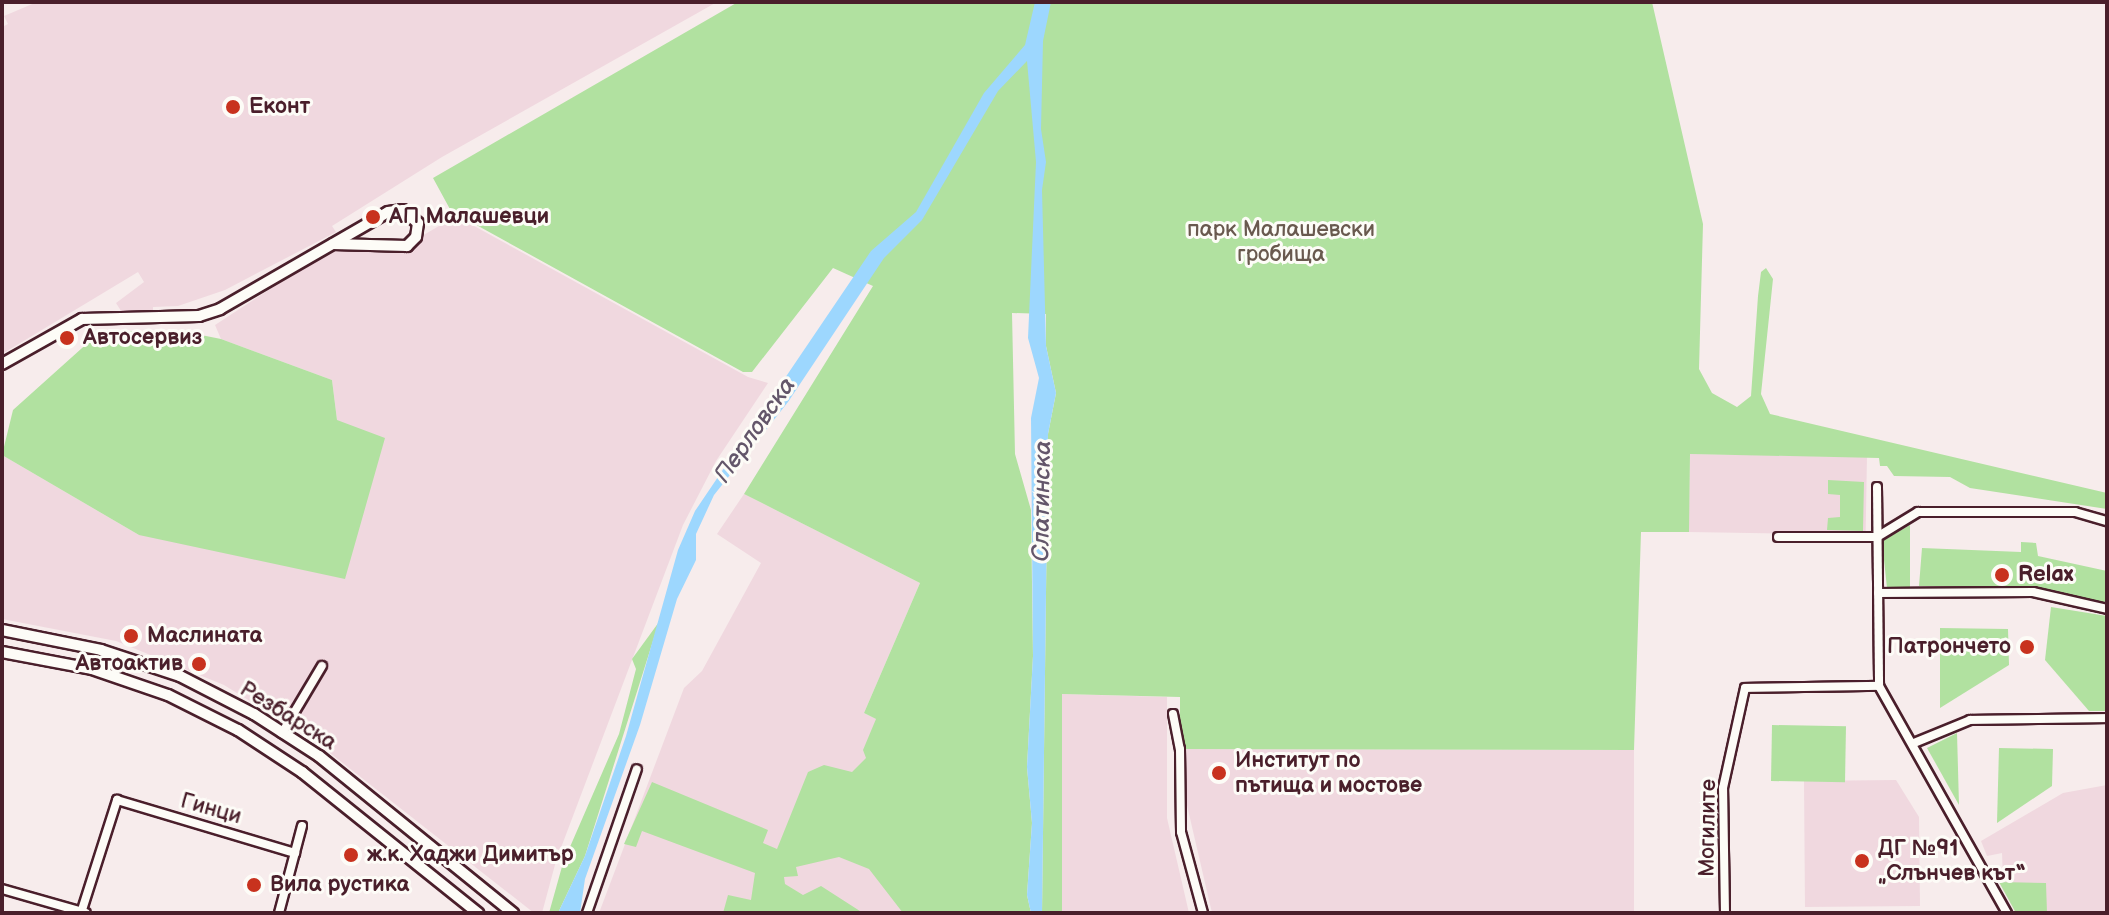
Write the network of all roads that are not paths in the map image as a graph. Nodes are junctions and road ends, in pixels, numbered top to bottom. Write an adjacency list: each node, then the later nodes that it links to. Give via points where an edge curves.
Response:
1 (333, 244): 1 (street, via 407,246 416,237 418,223 410,213 395,210); 2 (street, via 199,316 82,319)
2 (2, 364)
3 (1877, 487): 6 (street)
4 (2107, 521): 6 (street, via 2075,512 1918,512)
5 (1778, 537): 6 (street)
6 (1877, 537): 7 (street)
7 (1878, 593): 8 (street, via 2033,592); 12 (street)
8 (2107, 609)
9 (2, 630): 15 (street, Резбарска, via 101,650 180,676)
10 (2, 652): 23 (street, Резбарска, via 92,669 168,695 238,730 302,772)
11 (322, 666): 15 (street)
12 (1879, 686): 16 (street); 27 (street, Могилите, via 1745,688 1723,788)
13 (1173, 714): 26 (street, via 1180,749 1181,832)
14 (2107, 718): 16 (street, via 1970,720)
15 (282, 733): 24 (street, Резбарска)
16 (1914, 743): 28 (street)
17 (637, 769): 25 (street)
18 (302, 826): 19 (street)
19 (295, 853): 21 (street, Гинци, via 117,800); 22 (street)
20 (2, 889): 21 (street)
21 (83, 912)
22 (279, 913)
23 (478, 913)
24 (513, 913)
25 (587, 913)
26 (1203, 913)
27 (1725, 913)
28 (2007, 913)

